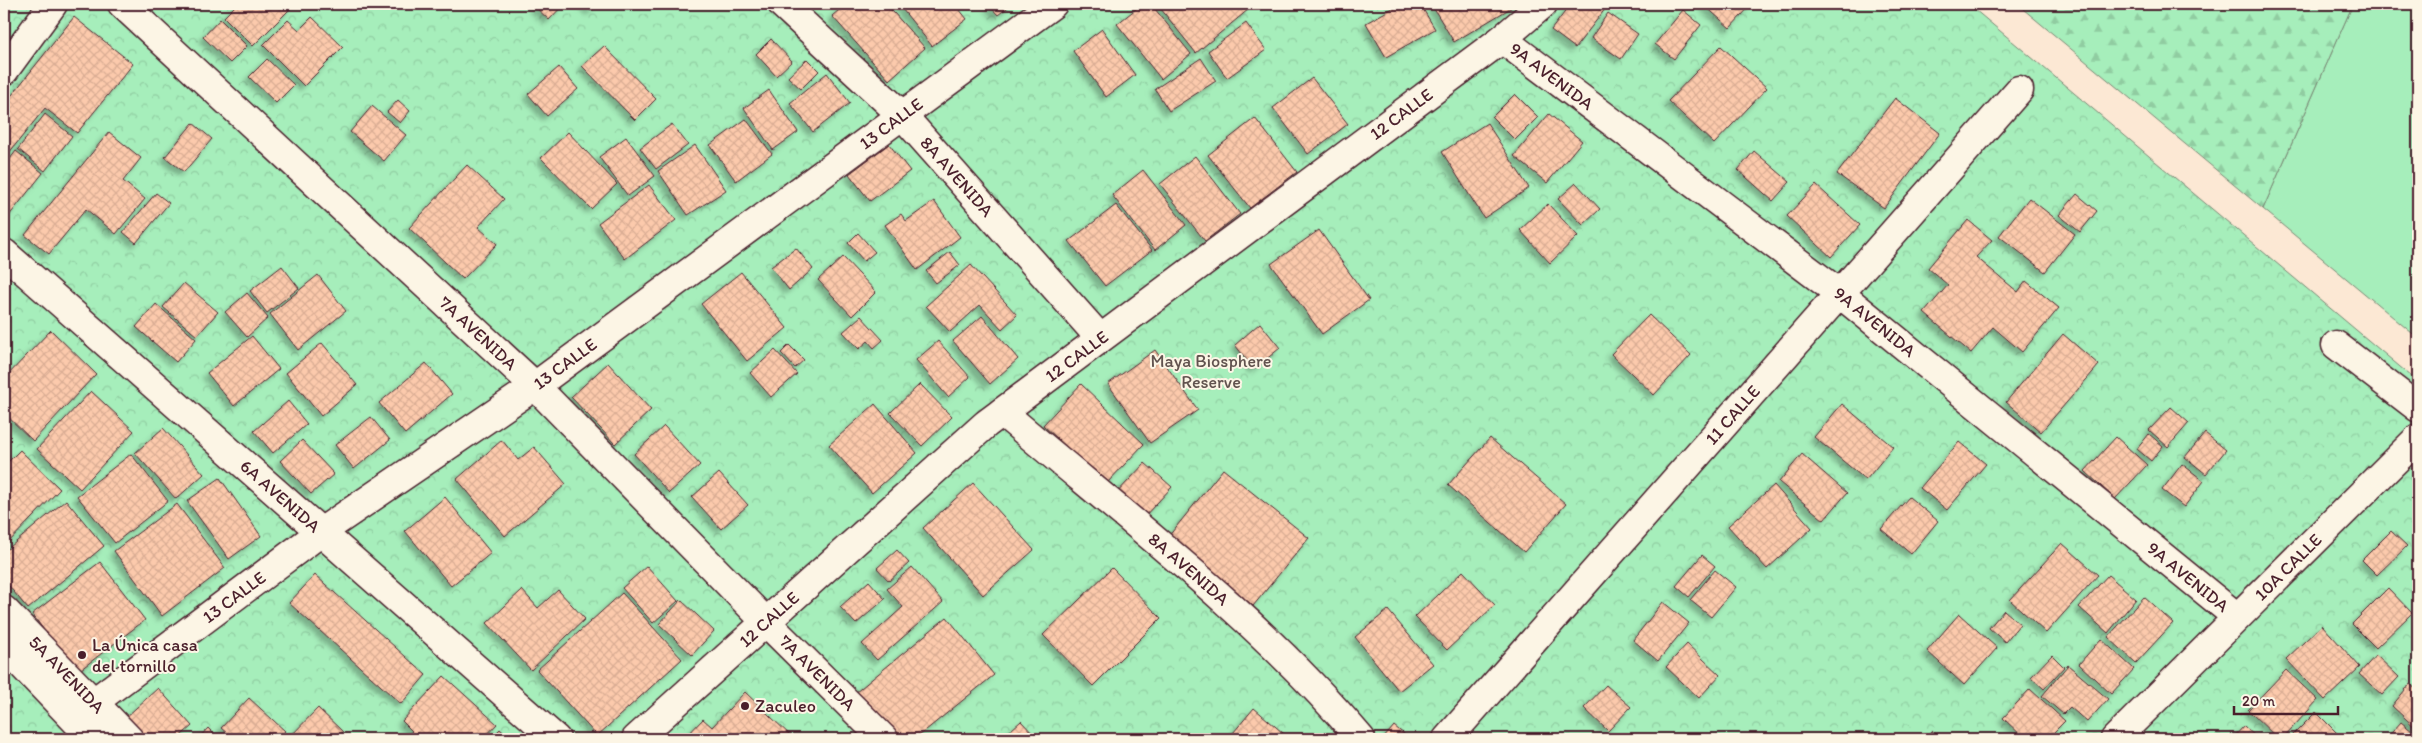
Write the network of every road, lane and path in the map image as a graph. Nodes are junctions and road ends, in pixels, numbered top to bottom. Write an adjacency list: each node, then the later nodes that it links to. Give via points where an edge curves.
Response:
1 (53, 4): 7 (street)
2 (122, 4): 14 (street, 7A AVENIDA)
3 (782, 4): 9 (street, 8A AVENIDA)
4 (1053, 4): 9 (street, 13 CALLE)
5 (1543, 4): 6 (street, 12 CALLE)
6 (1502, 39): 11 (street, 9A AVENIDA); 12 (street, 12 CALLE)
7 (4, 71)
8 (2019, 90): 11 (street, 11 CALLE)
9 (902, 116): 12 (street, 8A AVENIDA); 14 (street, 13 CALLE)
10 (4, 253): 18 (street, 6A AVENIDA)
11 (1838, 293): 20 (street, 9A AVENIDA); 30 (street, 11 CALLE)
12 (1100, 338): 16 (street, 12 CALLE)
13 (2336, 345): 15 (street)
14 (535, 386): 18 (street, 13 CALLE); 21 (street, 7A AVENIDA)
15 (2418, 408)
16 (1002, 412): 21 (street, 12 CALLE); 29 (street, 8A AVENIDA, via 1235,609)
17 (2418, 438): 20 (street, 10A CALLE)
18 (321, 532): 23 (street, 13 CALLE); 26 (street, 6A AVENIDA)
19 (4, 610): 23 (street, 5A AVENIDA)
20 (2237, 616): 31 (street, 10A CALLE)
21 (766, 622): 27 (street, 12 CALLE); 28 (street, 7A AVENIDA)
22 (4, 646): 23 (street, 5A AVENIDA)
23 (83, 710): 24 (street, 5A AVENIDA); 25 (street, 5A AVENIDA)
24 (93, 739)
25 (129, 739)
26 (556, 739)
27 (636, 739)
28 (884, 739)
29 (1362, 739)
30 (1447, 739)
31 (2115, 739)

